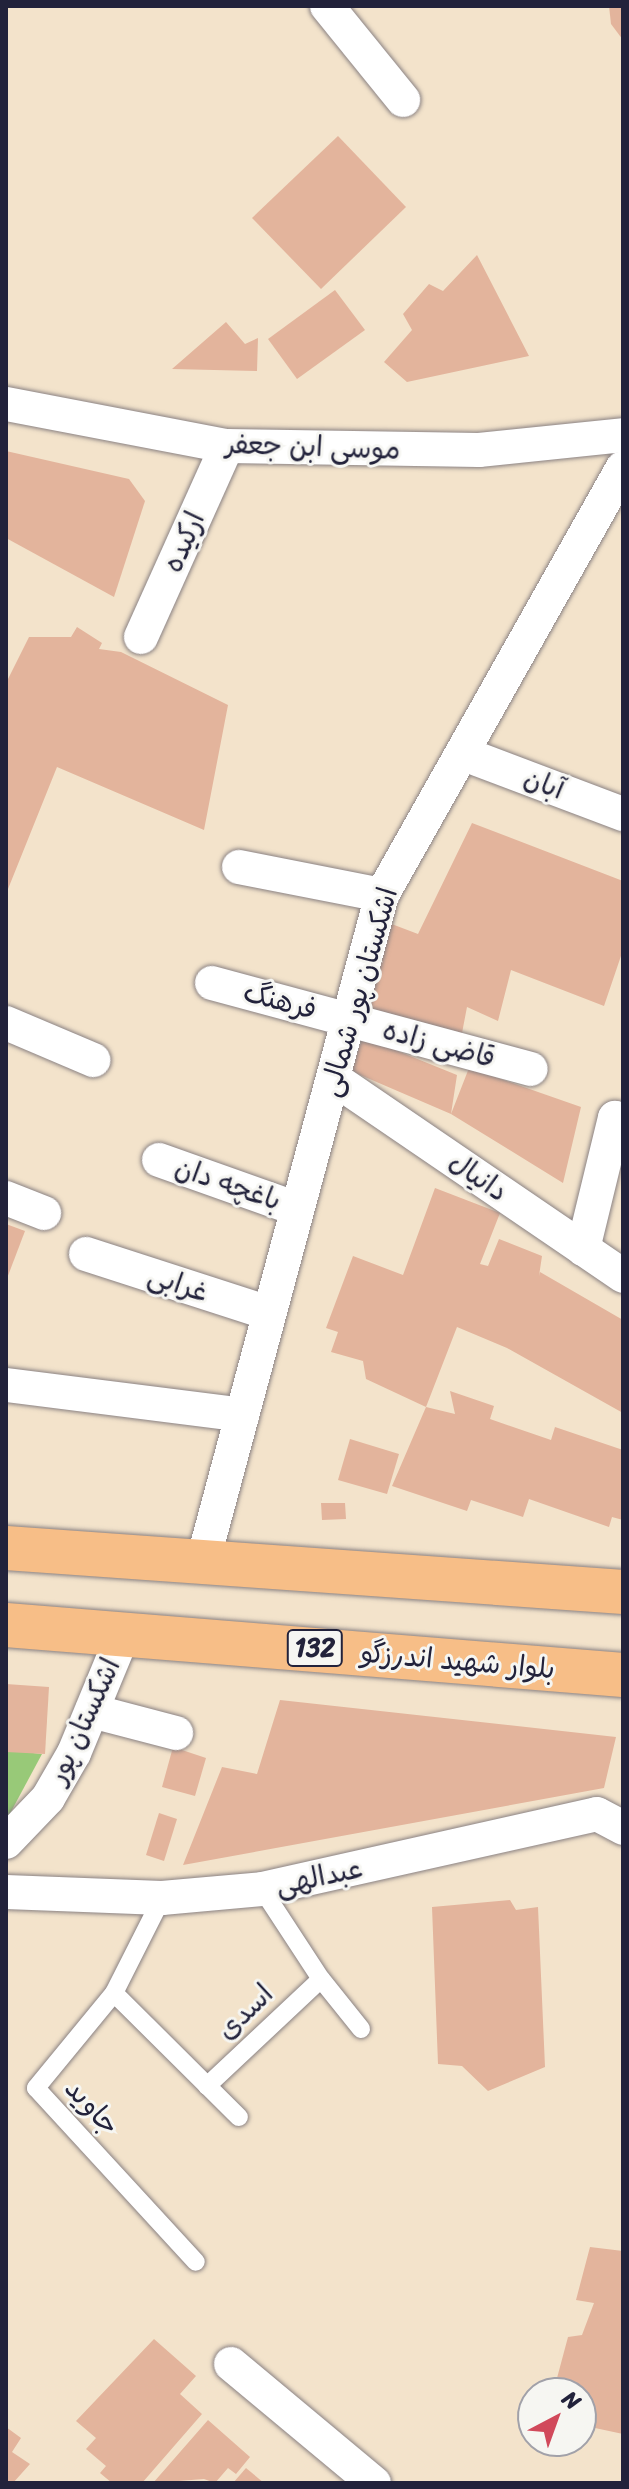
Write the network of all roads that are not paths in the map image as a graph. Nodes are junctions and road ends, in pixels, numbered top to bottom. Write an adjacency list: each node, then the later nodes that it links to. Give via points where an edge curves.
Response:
1 (327, 6): 2 (street)
2 (403, 100)
3 (6, 404): 5 (street, موسی ابن جعفر)
4 (623, 435): 5 (street, موسی ابن جعفر, via 479,450)
5 (227, 446): 7 (street, ارکیده)
6 (623, 468): 8 (street, اشکستان پور شمالی)
7 (141, 637)
8 (464, 754): 9 (street, آبان); 11 (street, اشکستان پور شمالی)
9 (623, 814)
10 (239, 867): 11 (street)
11 (382, 895): 13 (street, اشکستان پور شمالی)
12 (212, 983): 13 (street, فرهنگ)
13 (348, 1020): 16 (street, قاضی زاده); 17 (street, اشکستان پور شمالی)
14 (6, 1023): 15 (street)
15 (93, 1060)
16 (531, 1069)
17 (333, 1078): 21 (street, اشکستان پور شمالی); 23 (street, دانیال)
18 (623, 1120): 23 (street, via 615,1118)
19 (159, 1160): 21 (street, باغچه دان)
20 (6, 1198): 22 (street)
21 (297, 1209): 26 (street, اشکستان پور شمالی)
22 (44, 1213)
23 (583, 1249): 25 (street, دانیال)
24 (86, 1254): 26 (street, غرابی)
25 (623, 1276)
26 (269, 1313): 28 (street, اشکستان پور شمالی)
27 (6, 1385): 28 (street)
28 (242, 1415): 30 (street, اشکستان پور شمالی)
29 (6, 1548): 30 (main road)
30 (203, 1561): 31 (main road)
31 (623, 1592)
32 (6, 1625): 33 (main road, بلوار شهید اندرزگو / 132)
33 (124, 1632): 34 (main road, بلوار شهید اندرزگو / 132); 35 (street, اشکستان پور)
34 (623, 1675)
35 (92, 1711): 36 (street); 38 (street, اشکستان پور, via 48,1798)
36 (176, 1733)
37 (623, 1828): 39 (street, عبدالهی, via 597,1814)
38 (6, 1842)
39 (262, 1889): 41 (street, عبدالهی); 42 (lane)
40 (6, 1892): 41 (street, عبدالهی)
41 (162, 1898): 43 (lane, جاوید)
42 (321, 1979): 44 (lane); 45 (lane, اسدی)
43 (114, 1993): 45 (lane); 47 (lane, جاوید, via 36,2088)
44 (361, 2029)
45 (207, 2086): 46 (lane)
46 (239, 2117)
47 (196, 2262)
48 (231, 2364): 49 (street)
49 (374, 2483)

